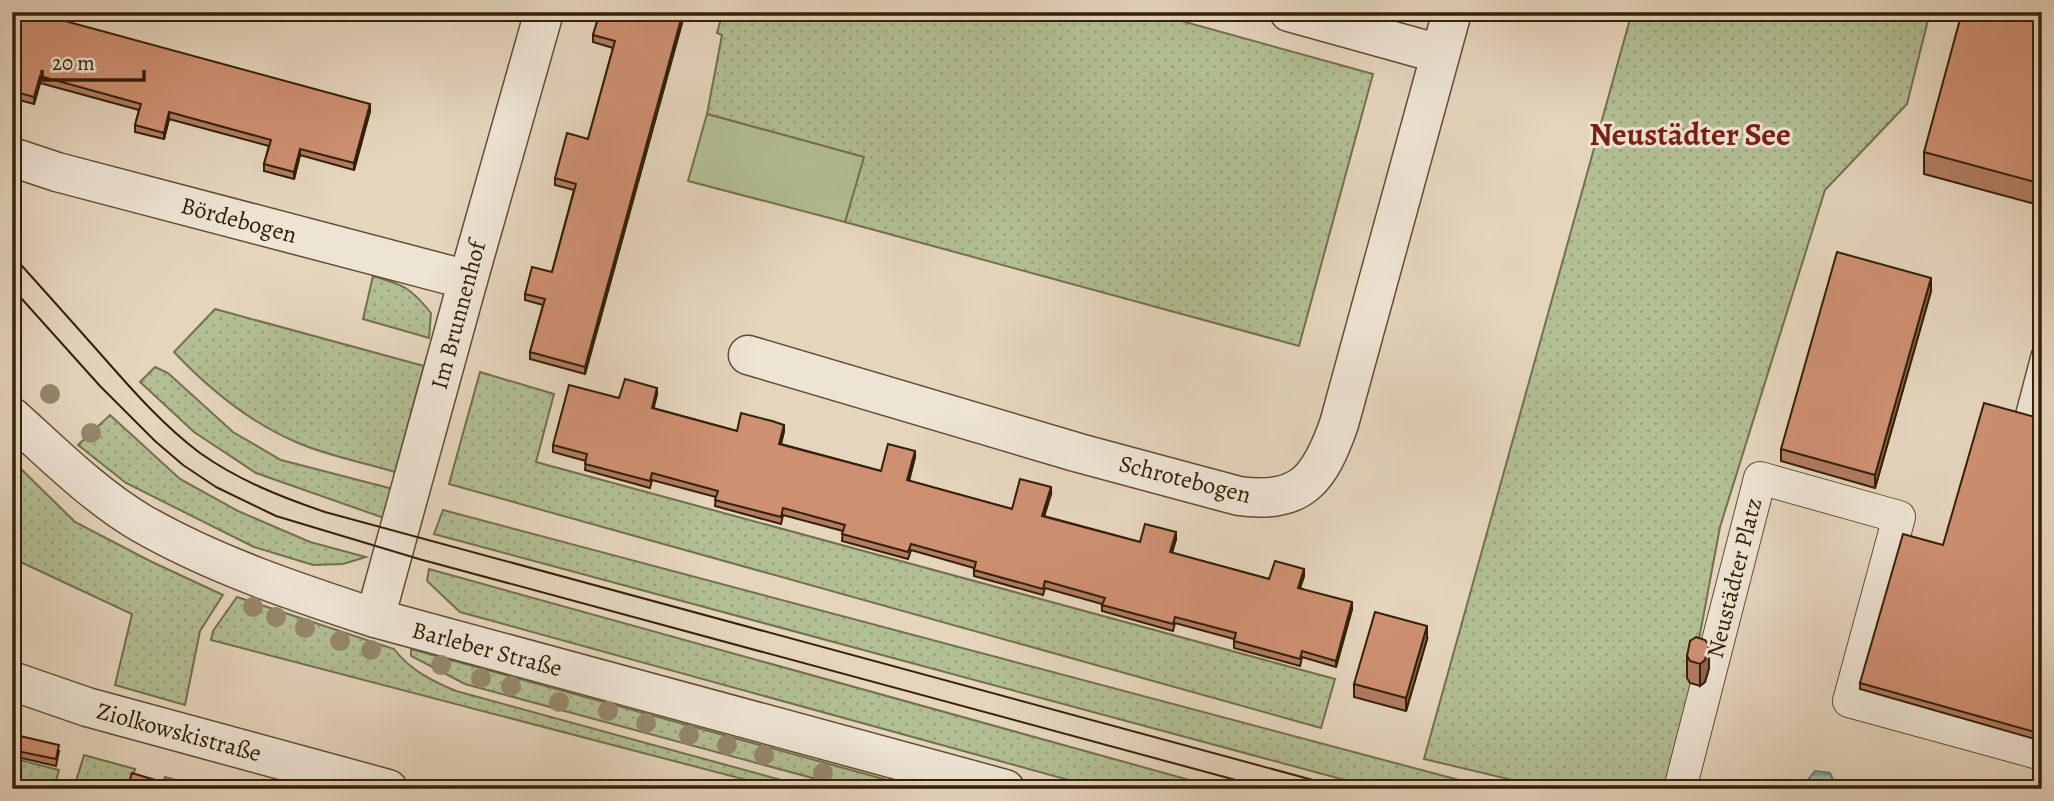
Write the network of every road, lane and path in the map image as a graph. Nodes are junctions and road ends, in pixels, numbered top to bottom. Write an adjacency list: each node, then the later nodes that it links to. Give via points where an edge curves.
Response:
1 (544, 12): 6 (street, Im Brunnenhof)
2 (1289, 12): 4 (street)
3 (1452, 12): 4 (street, Schrotebogen)
4 (1440, 54): 7 (street, Schrotebogen, via 1339,424 1320,470 1296,491 1266,498 1228,493)
5 (12, 157): 6 (street, Bördebogen)
6 (467, 280): 11 (street, Im Brunnenhof)
7 (748, 355)
8 (2042, 356): 10 (lane)
9 (12, 417): 11 (street, Barleber Straße, via 113,505 141,523 232,567)
10 (2026, 417)
11 (375, 618): 15 (street, Barleber Straße)
12 (12, 681): 14 (street, Ziolkowskistraße, via 87,708)
13 (2042, 754): 16 (street, Neustädter Platz, via 1849,701 1899,517 1760,478)
14 (388, 789)
15 (1005, 789)
16 (1680, 789)

